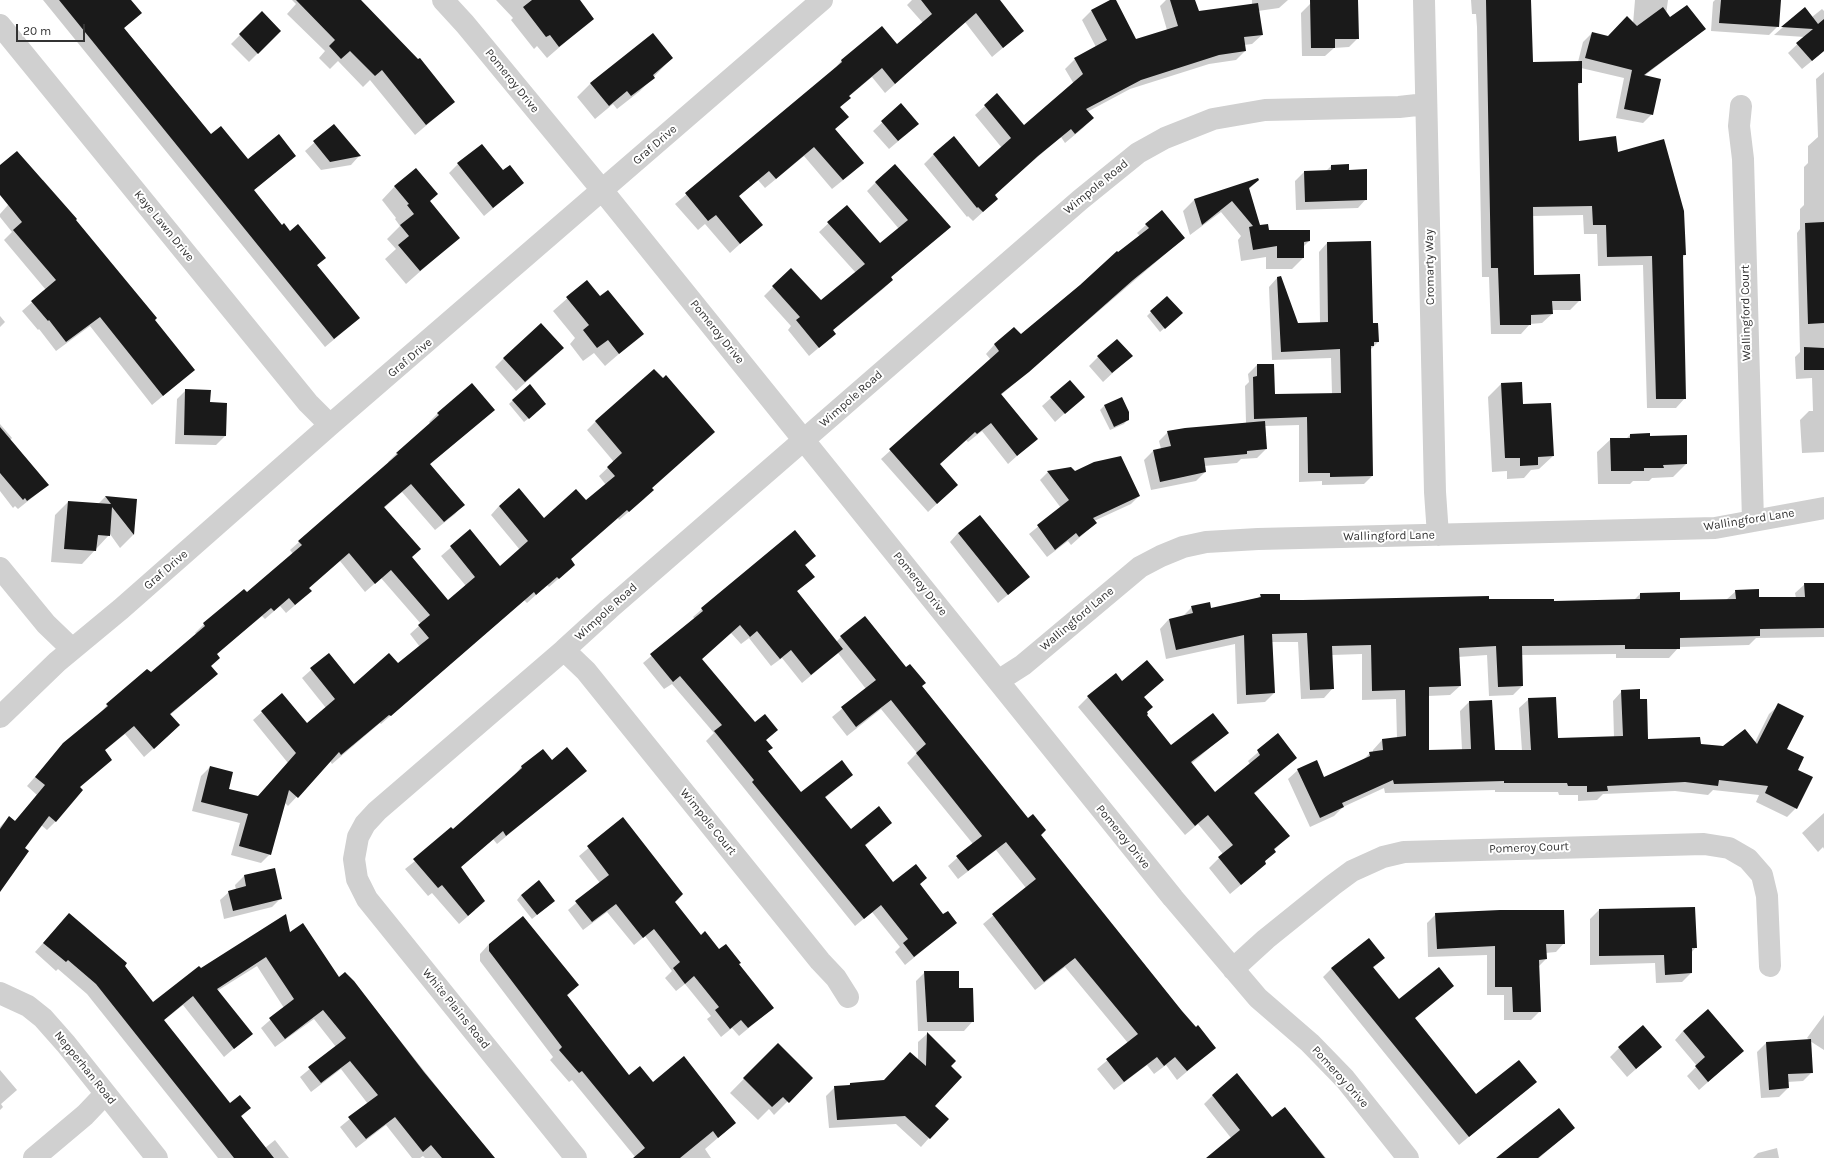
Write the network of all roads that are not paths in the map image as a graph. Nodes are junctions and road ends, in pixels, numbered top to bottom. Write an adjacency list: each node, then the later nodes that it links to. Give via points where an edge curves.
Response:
1 (443, 0): 7 (street, Pomeroy Drive)
2 (822, 0): 7 (street, Graf Drive)
3 (1424, 0): 5 (street, Cromarty Way)
4 (0, 25): 8 (street, Kaye Lawn Drive, via 308,403)
5 (1426, 104): 9 (street, Wimpole Road, via 1265,110 1213,119 1165,138 1138,153 1080,200); 12 (street, Cromarty Way)
6 (1741, 106): 11 (street, Wallingford Court, via 1739,126 1743,159 1748,419)
7 (602, 190): 8 (street, Graf Drive); 9 (street, Pomeroy Drive)
8 (330, 425): 14 (street, Graf Drive)
9 (804, 440): 15 (street, Wimpole Road); 16 (street, Pomeroy Drive)
10 (1824, 508): 11 (street, Wallingford Lane)
11 (1753, 520): 12 (street, Wallingford Lane, via 1715,528)
12 (1438, 534): 16 (street, Wallingford Lane, via 1258,539 1206,542 1183,547 1140,567 1023,665)
13 (0, 568): 14 (street, via 46,624)
14 (72, 649): 17 (street, Graf Drive)
15 (564, 650): 18 (street, Wimpole Road, via 377,811 365,824); 22 (street, Wimpole Court, via 586,671 836,978)
16 (998, 681): 20 (street, Pomeroy Drive)
17 (0, 717)
18 (354, 851): 26 (street, White Plains Road, via 357,879 367,899)
19 (1770, 966): 20 (street, Pomeroy Court, via 1767,896 1762,875 1748,859 1729,848 1704,844 1404,852 1383,857 1352,871 1333,885)
20 (1233, 969): 27 (street, Pomeroy Drive, via 1258,998 1310,1043 1345,1079)
21 (0, 993): 23 (street, Nepperhan Road, via 28,1006 43,1018)
22 (848, 997)
23 (105, 1094): 24 (street); 25 (street, Nepperhan Road)
24 (34, 1158)
25 (157, 1158)
26 (576, 1158)
27 (1408, 1158)

